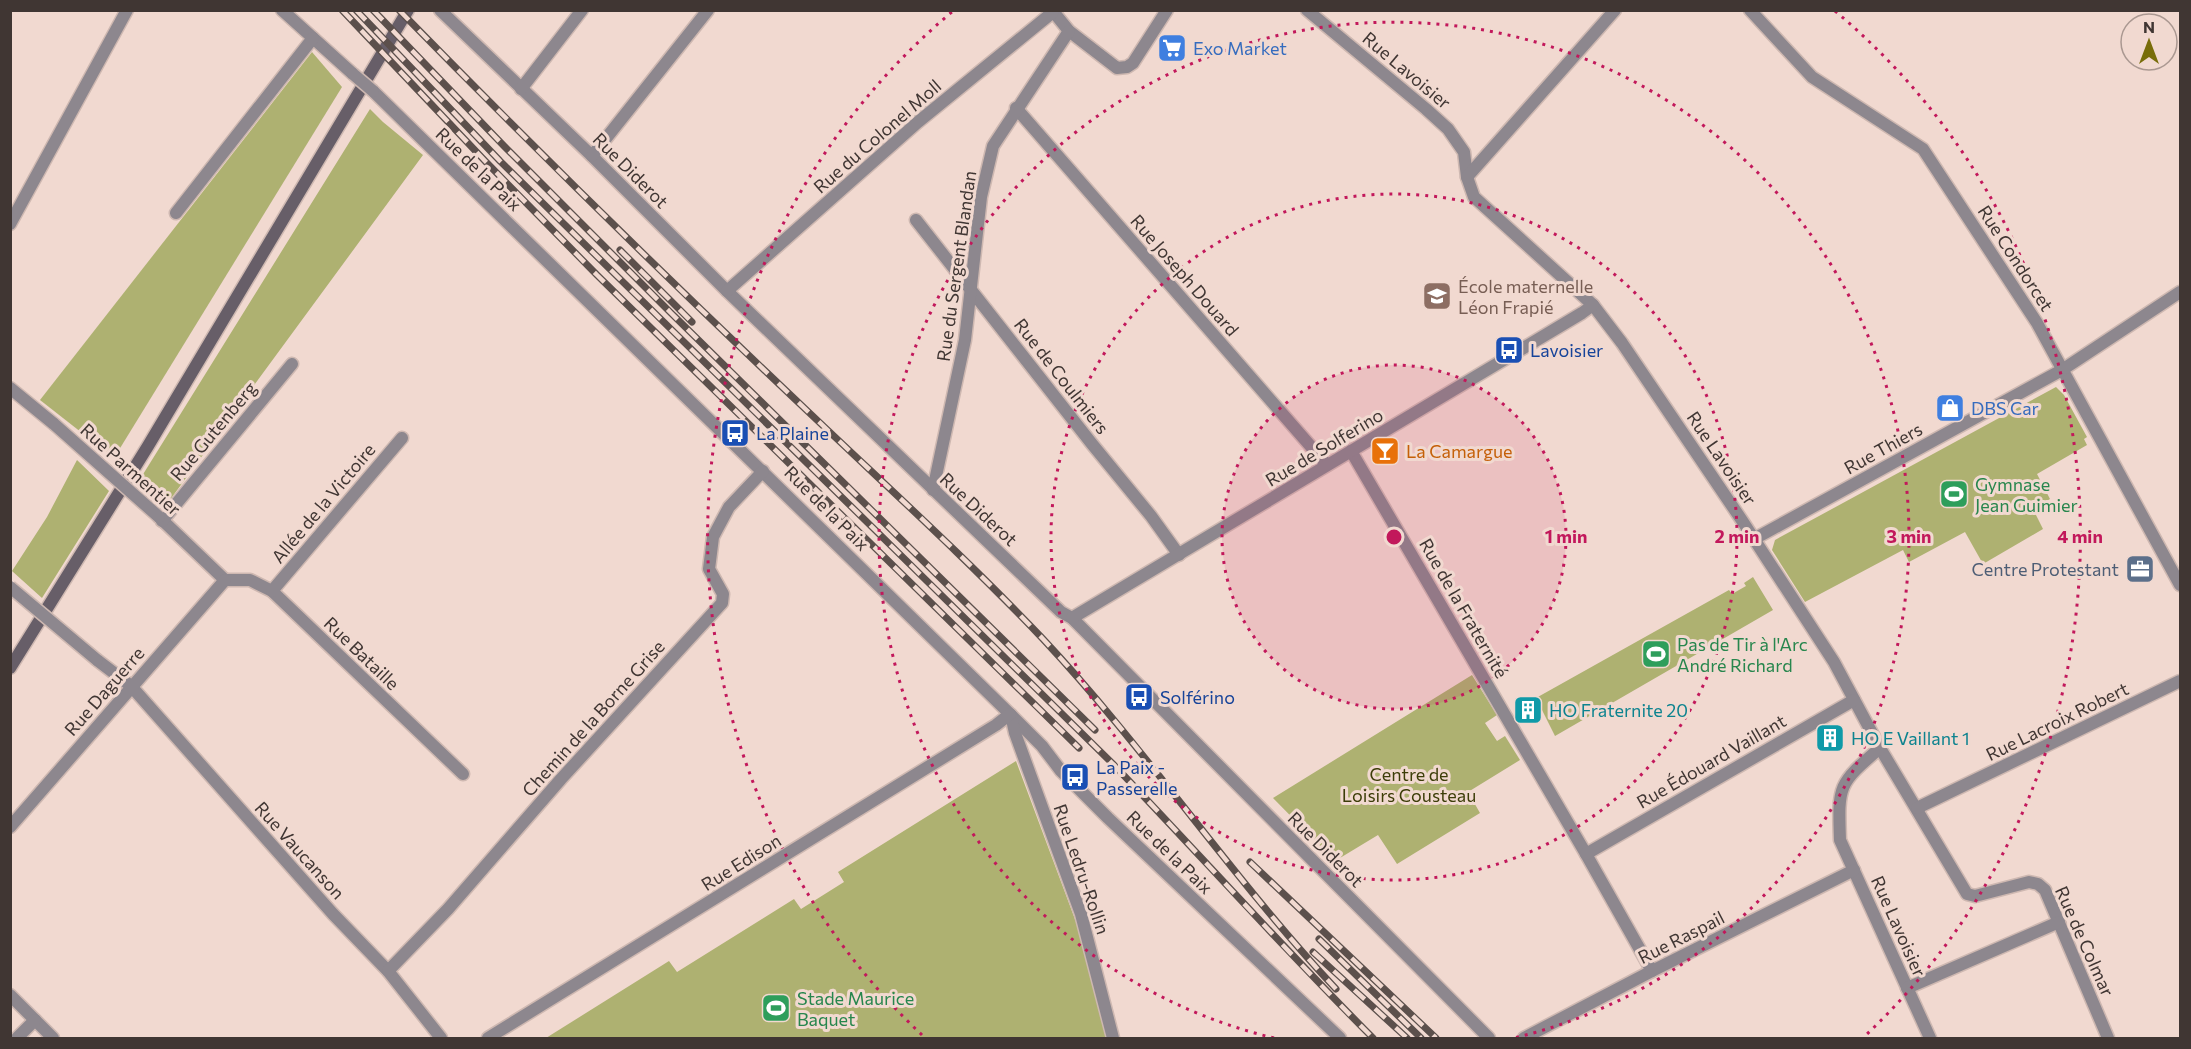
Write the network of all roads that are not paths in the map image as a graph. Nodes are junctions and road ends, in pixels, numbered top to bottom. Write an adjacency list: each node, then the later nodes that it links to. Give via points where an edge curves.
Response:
1 (127, 10): 20 (street)
2 (282, 10): 13 (street, Rue de la Paix)
3 (408, 10): 41 (main road, via 148,446)
4 (440, 10): 14 (street, Rue Diderot)
5 (582, 10): 14 (street)
6 (708, 10): 16 (street)
7 (1167, 10): 12 (street, via 1127,67 1117,68)
8 (1307, 10): 17 (street, Rue Lavoisier, via 1448,129 1464,152)
9 (1615, 10): 17 (street)
10 (1750, 10): 26 (street, Rue Condorcet, via 1812,77 1923,149 2037,323)
11 (1053, 11): 12 (street); 22 (street, Rue du Colonel Moll, via 918,122)
12 (1069, 30): 15 (street, Rue du Sergent Blandan)
13 (313, 38): 18 (street); 31 (street, Rue de la Paix, bridge, via 373,91)
14 (521, 89): 16 (street, Rue Diderot)
15 (1016, 108): 21 (street, Rue du Sergent Blandan, via 993,146 981,196); 30 (street, Rue Joseph Douard)
16 (592, 156): 22 (street, Rue Diderot)
17 (1467, 177): 24 (street, Rue Lavoisier, via 1474,197)
18 (176, 213)
19 (916, 220): 21 (street, Rue de Coulmiers)
20 (10, 224)
21 (972, 290): 32 (street, Rue du Sergent Blandan); 35 (street, Rue de Coulmiers)
22 (727, 291): 32 (street, Rue Diderot)
23 (2181, 292): 26 (street, Rue Thiers)
24 (1593, 305): 29 (street, Rue de Solferino); 34 (street, Rue Lavoisier)
25 (292, 364): 33 (street, Rue Gutenberg)
26 (2062, 370): 34 (street, Rue Thiers); 37 (street, Rue Condorcet)
27 (10, 388): 33 (street, Rue Parmentier, bridge)
28 (402, 438): 39 (street, Allée de la Victoire)
29 (1351, 451): 30 (street, Rue de Solferino); 52 (street, Rue de la Fraternité)
30 (1327, 465): 35 (street, Rue de Solferino)
31 (763, 471): 45 (street, Rue de la Paix); 55 (street, Chemin de la Borne Grise, via 729,507 713,537 709,569 723,594 722,603 448,909)
32 (933, 490): 40 (street, Rue Diderot, via 1061,612)
33 (160, 519): 36 (street, Rue Parmentier)
34 (1754, 539): 44 (street, Rue Lavoisier, via 1834,662)
35 (1179, 555): 40 (street, Rue de Solferino)
36 (225, 580): 39 (street, Rue Bataille, via 250,580); 43 (street, Rue Daguerre)
37 (2181, 585)
38 (10, 587): 43 (street, Rue Vaucanson, bridge)
39 (272, 591): 49 (street, Rue Bataille)
40 (1072, 618): 66 (street, Rue Diderot)
41 (10, 668)
42 (2181, 681): 50 (street, Rue Lacroix Robert)
43 (131, 686): 51 (street, Rue Daguerre); 55 (street, Rue Vaucanson)
44 (1854, 700): 47 (street, Rue Lavoisier); 52 (street, Rue Édouard Vaillant)
45 (1010, 714): 46 (street, Rue de la Paix); 48 (street, Rue Ledru-Rollin); 63 (street, Rue Edison)
46 (1042, 746): 48 (street); 65 (street, Rue de la Paix, via 1108,818)
47 (1880, 748): 50 (street, Rue de Colmar); 53 (street, Rue Lavoisier, via 1841,788 1840,840)
48 (1024, 752): 64 (street, Rue Ledru-Rollin, via 1081,914)
49 (463, 774)
50 (1917, 808): 54 (street, Rue de Colmar, via 1967,894 1975,896 2029,882 2038,884 2045,890)
51 (10, 827)
52 (1586, 854): 56 (street, Rue de la Fraternité)
53 (1854, 870): 56 (street, Rue Raspail); 57 (street, Rue Lavoisier)
54 (2059, 922): 57 (street); 69 (street, Rue de Colmar)
55 (387, 971): 62 (street, Rue Vaucanson)
56 (1652, 971): 67 (street, Rue Raspail)
57 (1907, 988): 68 (street, Rue Lavoisier)
58 (10, 995): 59 (street)
59 (35, 1020): 60 (street); 61 (street)
60 (17, 1038)
61 (53, 1038)
62 (441, 1038)
63 (488, 1038)
64 (1113, 1038)
65 (1340, 1038)
66 (1488, 1038)
67 (1524, 1038)
68 (1930, 1038)
69 (2108, 1038)

